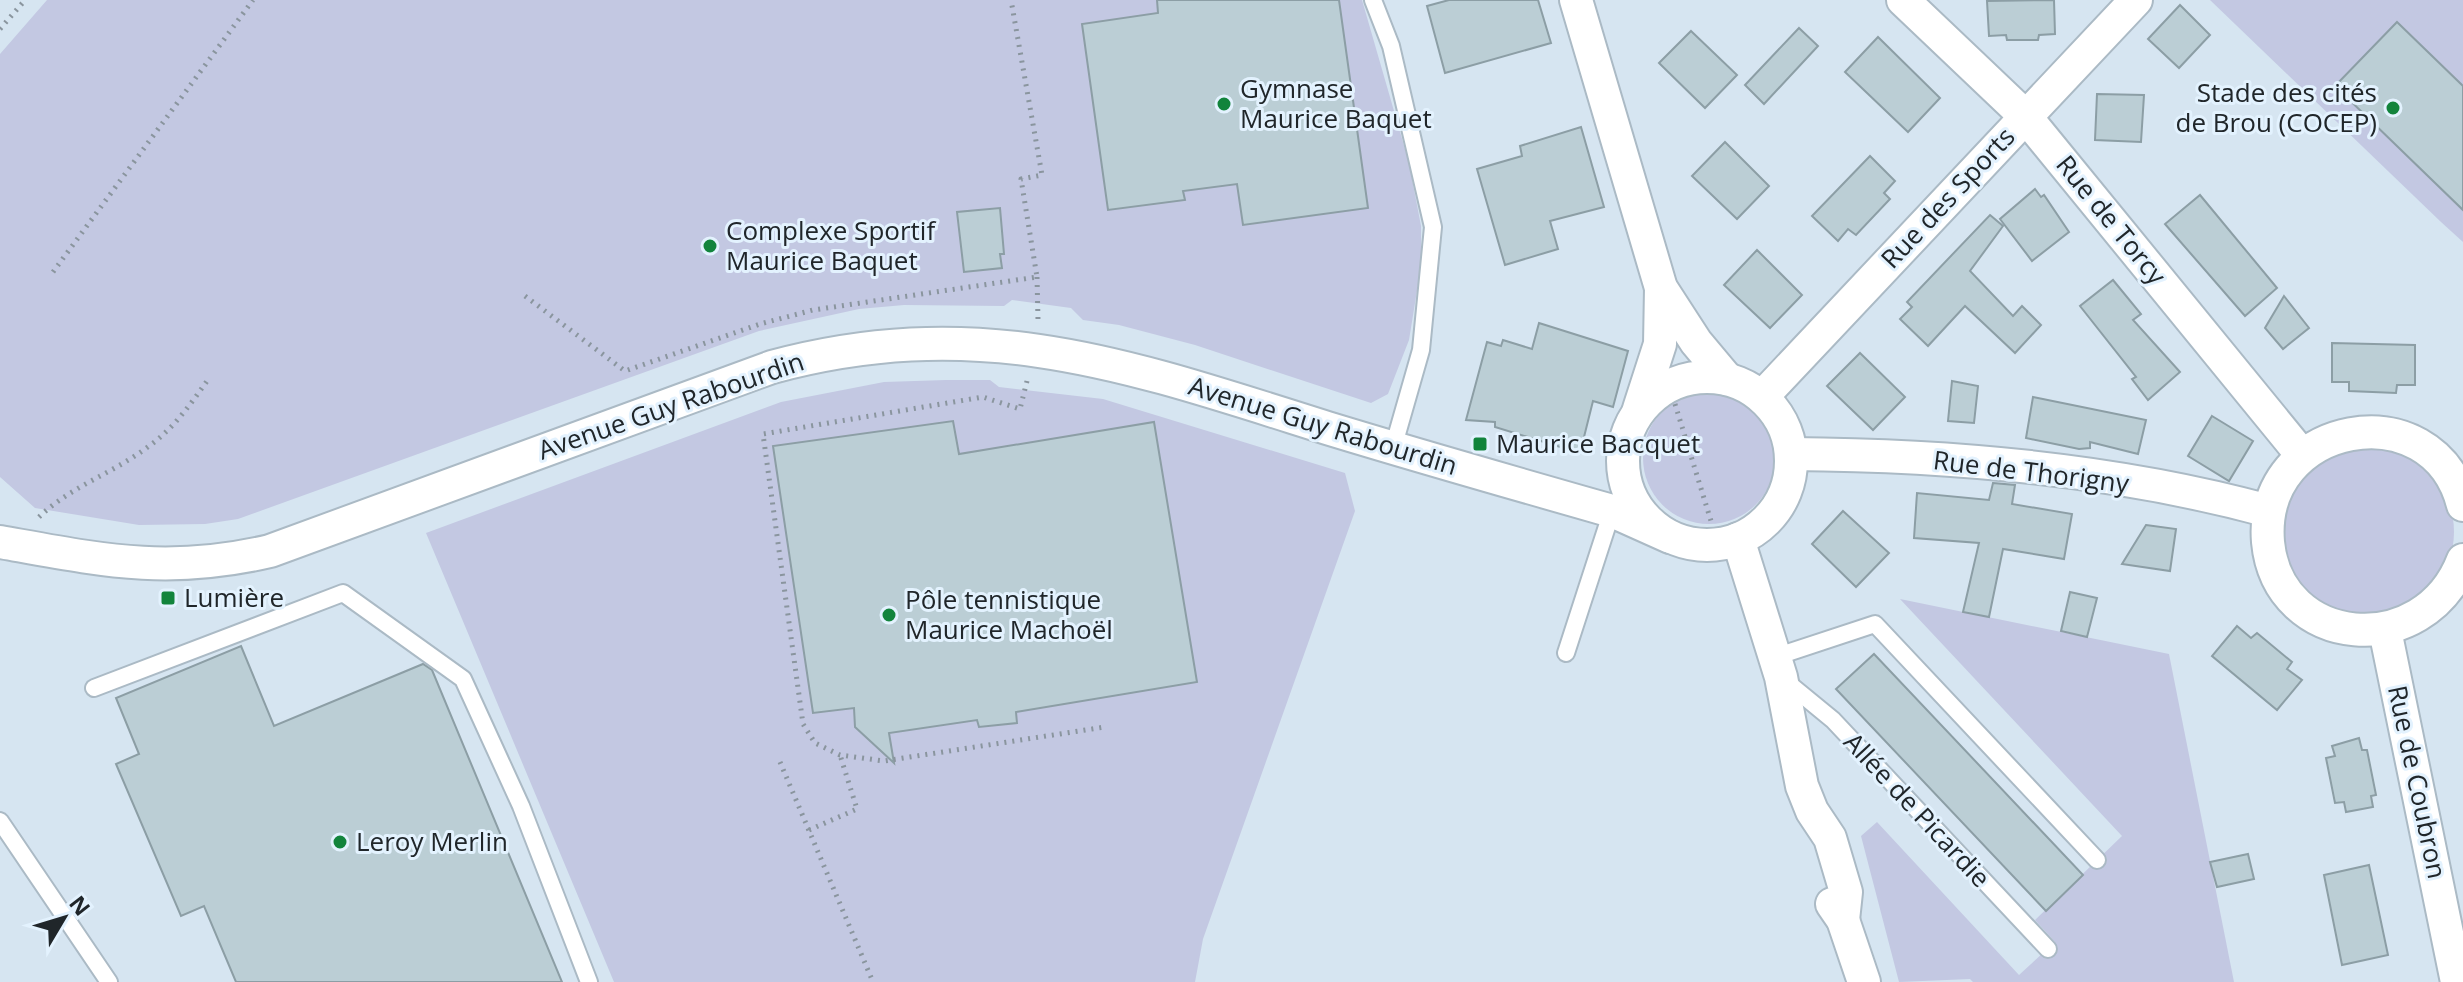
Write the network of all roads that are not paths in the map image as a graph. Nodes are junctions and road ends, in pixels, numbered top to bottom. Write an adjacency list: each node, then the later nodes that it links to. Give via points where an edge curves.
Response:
1 (1373, 0): 11 (lane, via 1391,46 1433,227 1421,350)
2 (1576, 0): 6 (street)
3 (1903, 0): 5 (street, Rue de Torcy)
4 (2136, 0): 5 (street, Rue des Sports)
5 (2025, 116): 8 (street, Rue des Sports); 14 (street, Rue de Torcy)
6 (1661, 288): 7 (street); 9 (street, via 1660,344)
7 (1727, 379): 8 (street); 9 (street, via 1688,379)
8 (1762, 397): 13 (street, via 1781,423)
9 (1646, 404): 10 (street)
10 (1624, 445): 16 (street); 18 (street, via 1624,473 1632,499 1648,521)
11 (1393, 448): 16 (street, Avenue Guy Rabourdin); 20 (street, Avenue Guy Rabourdin, via 1152,373 1033,348 929,342 846,349 721,383 270,551 233,560 144,566)
12 (2452, 452): 14 (street, via 2388,433 2357,431 2328,439); 15 (street)
13 (1791, 454): 17 (street, Rue de Thorigny, via 1976,461 2222,498); 19 (street, via 1789,481 1778,506 1761,526)
14 (2302, 455): 17 (street, via 2281,480)
15 (2463, 505)
16 (1612, 511): 18 (street, Avenue Guy Rabourdin); 23 (lane)
17 (2269, 511): 22 (street, via 2268,544 2277,575 2296,601 2322,620 2353,630)
18 (1670, 537): 19 (street, Avenue Guy Rabourdin)
19 (1723, 542): 24 (street)
20 (12, 544)
21 (2463, 560): 22 (street, via 2437,603 2413,620)
22 (2385, 630): 28 (street, Rue de Coubron)
23 (1566, 653)
24 (1778, 667): 27 (lane, via 1875,624); 29 (lane, Allée de Picardie); 32 (street, via 1793,751 1812,811 1813,845 1828,899 1843,920)
25 (94, 688): 31 (lane, via 343,593 463,679 521,806)
26 (0, 821): 30 (lane)
27 (2097, 860)
28 (2453, 909): 33 (street, Rue de Coubron)
29 (2048, 949)
30 (109, 982)
31 (589, 982)
32 (1864, 982)
33 (2457, 982)

